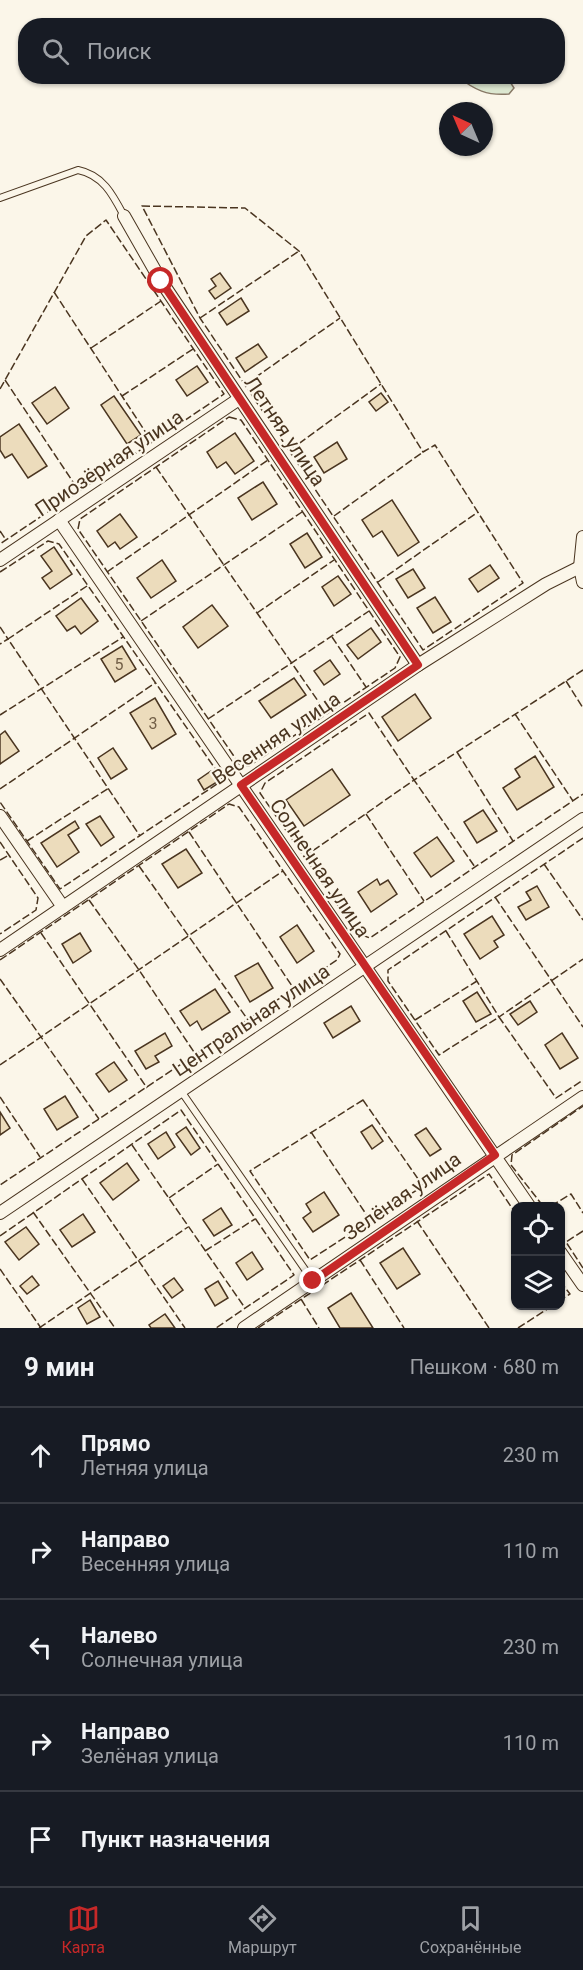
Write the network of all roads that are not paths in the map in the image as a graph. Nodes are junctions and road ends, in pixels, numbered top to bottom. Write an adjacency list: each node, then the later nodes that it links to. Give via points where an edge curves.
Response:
1 (0, 198): 2 (lane, via 78,170 90,172 103,182)
2 (124, 216): 3 (street, Летняя улица, via 161,281)
3 (239, 399): 4 (street, Приозёрная улица); 9 (street, Летняя улица)
4 (59, 520): 6 (street, Приозёрная улица); 10 (street, Солнечная улица)
5 (583, 537): 7 (street)
6 (0, 560)
7 (581, 567): 8 (street); 9 (street, Весенняя улица, via 546,584)
8 (583, 582)
9 (418, 665): 10 (street, Весенняя улица)
10 (241, 785): 13 (street, Весенняя улица); 15 (street, Солнечная улица)
11 (0, 816): 13 (street)
12 (583, 819): 15 (street, Центральная улица)
13 (63, 907): 14 (street, Весенняя улица)
14 (0, 950)
15 (364, 968): 16 (street, Центральная улица); 18 (street, Солнечная улица)
16 (181, 1091): 20 (street, Центральная улица); 22 (lane)
17 (583, 1097): 18 (street, Зелёная улица)
18 (495, 1155): 19 (street, Солнечная улица); 22 (street, Зелёная улица)
19 (527, 1202)
20 (0, 1213)
21 (564, 1256): 23 (street)
22 (313, 1281): 24 (street, Зелёная улица)
23 (583, 1286)
24 (244, 1328)

